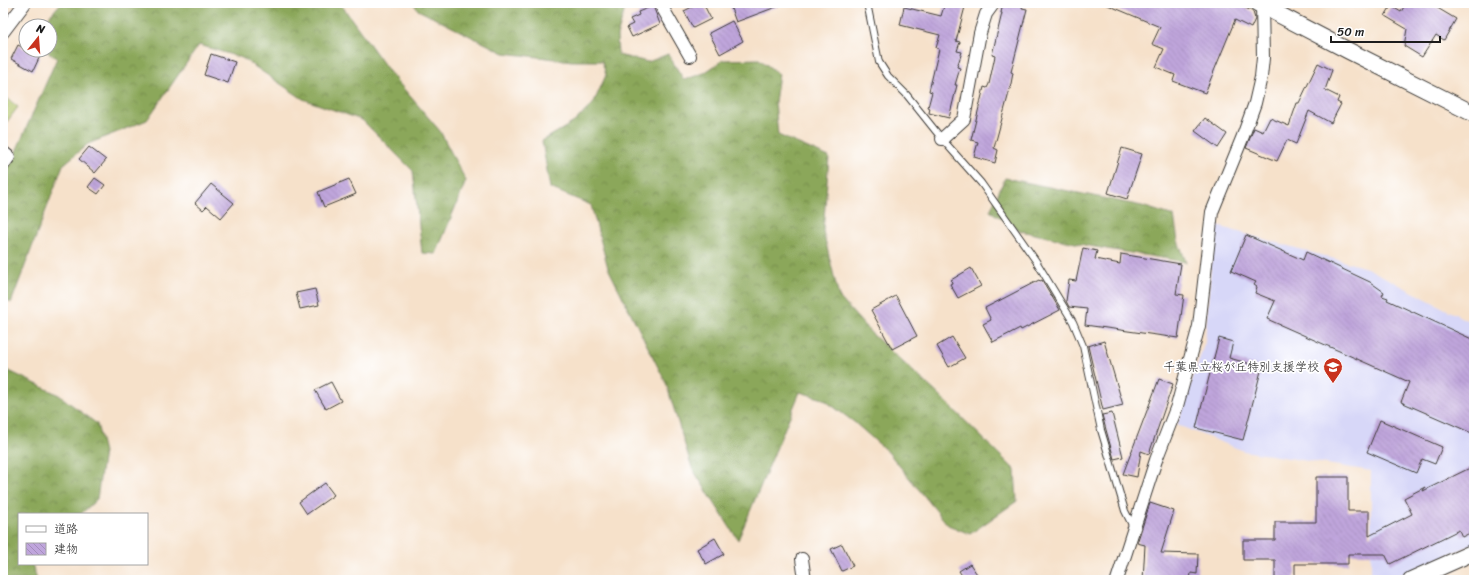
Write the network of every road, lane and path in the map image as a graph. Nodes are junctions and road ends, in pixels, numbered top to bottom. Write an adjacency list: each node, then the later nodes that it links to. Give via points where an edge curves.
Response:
1 (25, 3): 6 (street)
2 (664, 3): 7 (street, via 662,7)
3 (867, 3): 9 (lane, via 879,62)
4 (994, 3): 9 (street, via 986,14 980,33 964,119)
5 (1260, 4): 8 (street); 12 (street, via 1263,58 1255,103 1212,212 1199,326 1177,406 1156,460)
6 (3, 32)
7 (690, 56)
8 (1474, 114)
9 (942, 139): 12 (lane, via 981,183 1036,261 1073,322 1084,346 1101,430 1124,511)
10 (3, 152): 11 (street, via 9,157)
11 (3, 165)
12 (1134, 529): 16 (street)
13 (1474, 552): 17 (street)
14 (802, 559): 15 (street)
15 (806, 580)
16 (1117, 580)
17 (1411, 580)

